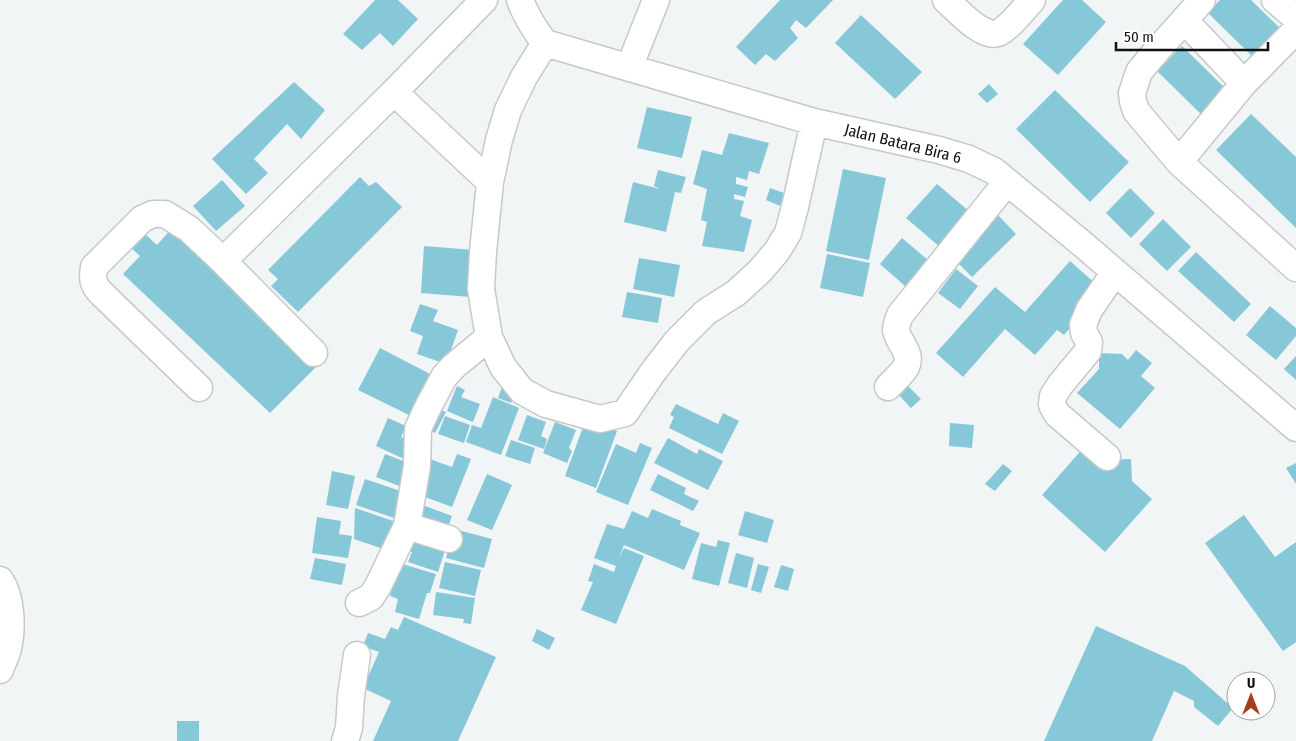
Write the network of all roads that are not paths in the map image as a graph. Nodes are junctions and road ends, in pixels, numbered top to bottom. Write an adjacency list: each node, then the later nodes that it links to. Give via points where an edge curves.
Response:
1 (484, 0): 14 (street)
2 (520, 0): 11 (street, via 532,27)
3 (656, 0): 12 (street)
4 (946, 0): 5 (street, via 975,26 990,34 998,33 1012,22)
5 (1032, 0)
6 (1202, 0): 9 (street)
7 (1275, 0): 8 (street)
8 (1296, 18)
9 (1184, 20): 13 (street); 16 (street, via 1139,72 1132,93 1136,111)
10 (1296, 30): 13 (street)
11 (545, 43): 12 (street, Jalan Batara Bira 6); 17 (street, via 508,110)
12 (629, 68): 15 (street, Jalan Batara Bira 6)
13 (1244, 83): 16 (street)
14 (394, 92): 17 (street); 19 (street)
15 (814, 122): 18 (street, Jalan Batara Bira 6, via 969,159 994,171); 22 (street, via 788,233 777,251 736,294 706,312 677,341 625,413 600,419 546,404 522,391 503,367)
16 (1179, 162): 20 (street)
17 (490, 182): 22 (street, via 481,290)
18 (1007, 182): 21 (street, Jalan Batara Bira 6); 25 (street, via 900,315 896,332 908,360)
19 (223, 261): 23 (street); 24 (street, via 188,229 164,214 153,214 142,219 94,267 95,287)
20 (1296, 268)
21 (1115, 272): 26 (street, Jalan Batara Bira 6); 27 (street, via 1089,310 1083,325 1088,351 1053,396 1052,405 1057,414)
22 (488, 337): 28 (street, via 444,377 418,429 417,466)
23 (314, 353)
24 (199, 388)
25 (888, 388)
26 (1296, 428)
27 (1107, 456)
28 (407, 526): 29 (street); 31 (street, via 378,586 371,597)
29 (449, 539)
30 (0, 580): 33 (street, via 10,608 10,630 8,650)
31 (359, 603)
32 (358, 655): 34 (street)
33 (0, 670)
34 (346, 741)

